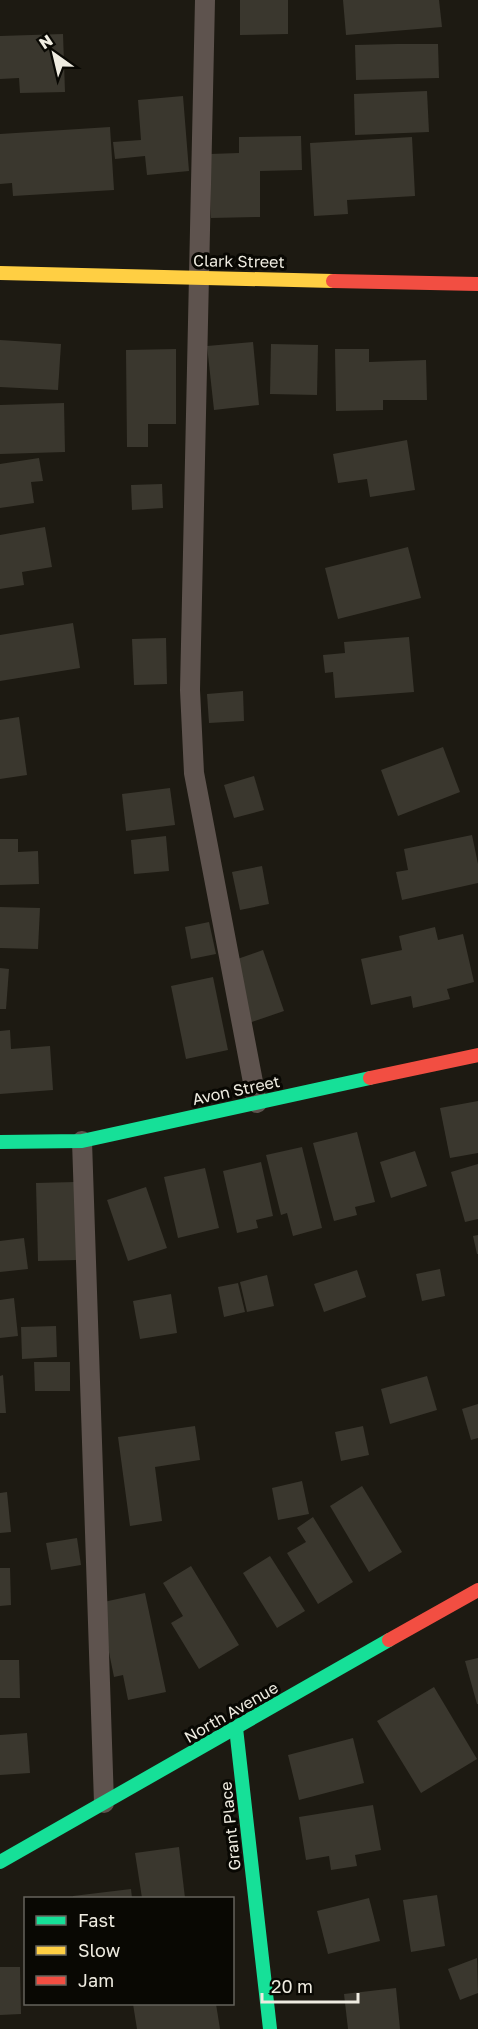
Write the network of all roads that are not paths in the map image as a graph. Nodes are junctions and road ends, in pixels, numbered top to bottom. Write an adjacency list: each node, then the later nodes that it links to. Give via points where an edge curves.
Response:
1 (205, 0): 3 (lane)
2 (0, 273): 3 (street, Clark Street)
3 (198, 276): 4 (street, Clark Street); 6 (lane, via 190,690 194,773)
4 (478, 284)
5 (478, 1055): 6 (street, Avon Street)
6 (257, 1103): 7 (street, Avon Street)
7 (82, 1141): 8 (street, Avon Street); 11 (lane)
8 (0, 1142)
9 (478, 1590): 10 (street, North Avenue)
10 (236, 1728): 11 (street, North Avenue); 13 (street, Grant Place)
11 (104, 1803): 12 (street, North Avenue)
12 (0, 1862)
13 (270, 2029)

